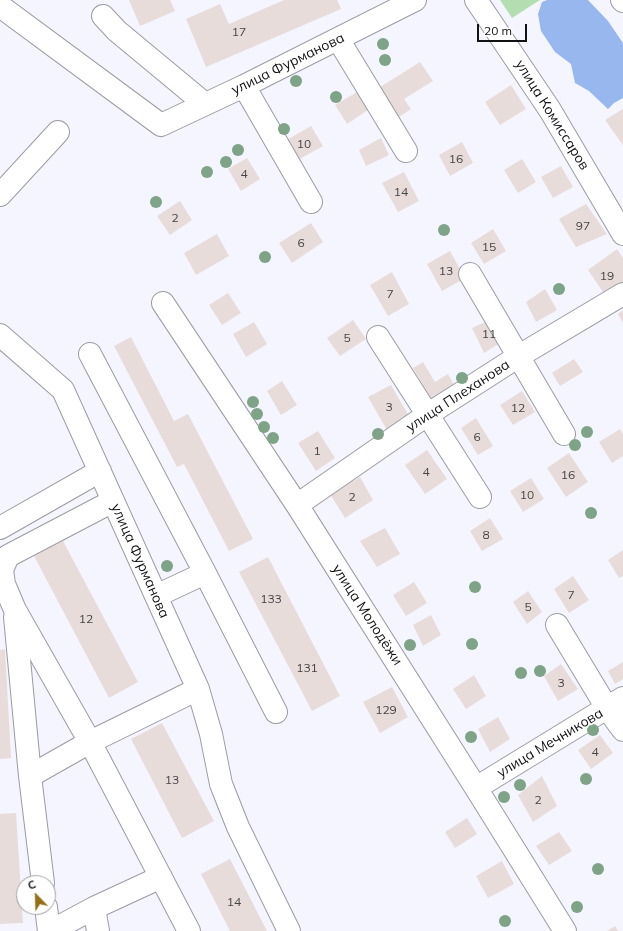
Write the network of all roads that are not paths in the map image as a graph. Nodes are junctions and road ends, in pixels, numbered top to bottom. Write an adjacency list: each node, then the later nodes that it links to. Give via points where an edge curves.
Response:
1 (415, 0): 5 (street, улица Фурманова)
2 (476, 0): 12 (street, улица Комиссаров, via 550,110)
3 (0, 6): 7 (street, улица Фурманова, via 161,125)
4 (103, 16): 7 (street)
5 (338, 39): 6 (street, улица Фурманова); 9 (street)
6 (244, 86): 7 (street, улица Фурманова); 11 (street)
7 (205, 104)
8 (58, 132): 10 (street)
9 (406, 151)
10 (0, 195)
11 (311, 202)
12 (623, 234)
13 (470, 274): 19 (street)
14 (623, 294): 19 (street, улица Плеханова)
15 (162, 303): 25 (street, улица Молодёжи)
16 (0, 335): 22 (street, улица Фурманова, via 63,390)
17 (378, 337): 20 (street)
18 (90, 354): 27 (street)
19 (519, 356): 20 (street, улица Плеханова); 21 (street)
20 (427, 415): 23 (street); 25 (street, улица Плеханова)
21 (564, 434)
22 (100, 471): 24 (street, улица Фурманова); 26 (street)
23 (480, 497)
24 (113, 501): 28 (street, улица Фурманова); 29 (street, via 8,556 2,570 4,584)
25 (297, 505): 37 (street, улица Молодёжи)
26 (0, 528)
27 (205, 573): 28 (street); 33 (street)
28 (156, 596): 31 (street, улица Фурманова)
29 (15, 610): 35 (street); 36 (street)
30 (557, 625): 32 (street)
31 (198, 689): 35 (street); 45 (street, улица Фурманова, via 211,734 221,784 238,827)
32 (615, 703): 34 (street); 37 (street, улица Мечникова)
33 (276, 712)
34 (623, 730)
35 (90, 742): 36 (street); 39 (street)
36 (30, 776): 38 (street)
37 (476, 788): 46 (street, улица Молодёжи)
38 (42, 875)
39 (161, 877): 40 (street); 44 (street)
40 (94, 908): 42 (street); 43 (street)
41 (47, 915): 42 (street)
42 (50, 931)
43 (98, 931)
44 (189, 931)
45 (289, 931)
46 (564, 931)

